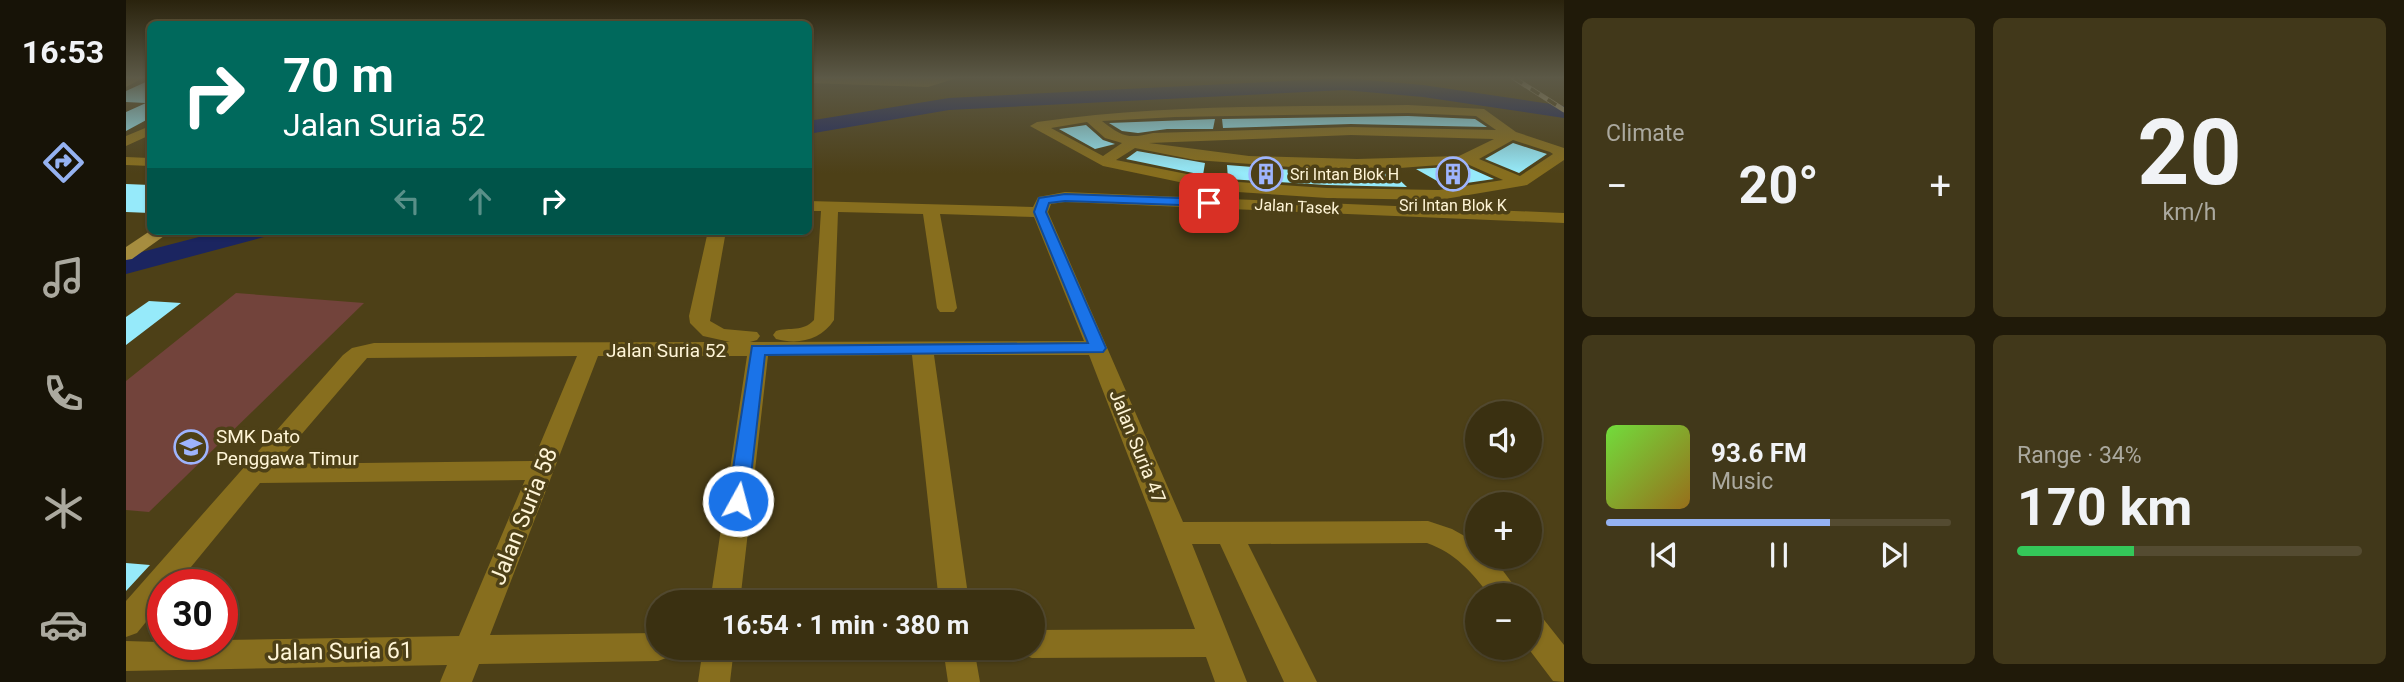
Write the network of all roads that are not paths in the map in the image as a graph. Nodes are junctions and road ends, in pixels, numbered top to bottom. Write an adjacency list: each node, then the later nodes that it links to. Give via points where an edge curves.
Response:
1 (1325, 110): 2 (street); 5 (street); 8 (street)
2 (1339, 110)
3 (1409, 110): 11 (street)
4 (1428, 110): 14 (street, via 1479,112)
5 (1252, 111): 6 (street); 12 (street)
6 (1175, 113): 7 (street); 13 (street)
7 (1090, 118): 16 (street, via 1101,130); 23 (street, via 1037,126)
8 (1351, 131): 10 (street); 11 (street)
9 (147, 132): 15 (street)
10 (1311, 132): 12 (street); 24 (street)
11 (1436, 132): 14 (street)
12 (1273, 133): 13 (street)
13 (1198, 135): 16 (street)
14 (1511, 135): 20 (street); 27 (street, via 1563,154)
15 (126, 142)
16 (1132, 143): 19 (street); 23 (street)
17 (126, 149): 18 (street)
18 (147, 150)
19 (1216, 158): 26 (street); 28 (street)
20 (1467, 159): 25 (street); 27 (street)
21 (126, 161): 22 (street)
22 (147, 162)
23 (1103, 162): 28 (street)
24 (1347, 164): 25 (street); 26 (street)
25 (1396, 164): 30 (street)
26 (1312, 165): 29 (street)
27 (1521, 182): 30 (street)
28 (1222, 186): 29 (street); 31 (street)
29 (1345, 194): 30 (street)
30 (1439, 195)
31 (1233, 204): 35 (street, Jalan Tasek, via 1054,198 1044,201); 36 (street, Jalan Tasek)
32 (812, 206): 33 (street)
33 (830, 206): 34 (street); 41 (street, via 824,320 818,329 807,335)
34 (931, 209): 35 (street); 40 (street)
35 (1040, 212): 42 (street, Jalan Suria 47)
36 (1564, 218)
37 (156, 235): 39 (main road)
38 (716, 235): 41 (street, via 699,316 705,328)
39 (126, 255)
40 (947, 308)
41 (729, 343): 44 (street, Jalan Suria 52); 45 (street, Jalan Suria 52)
42 (1098, 348): 43 (street, Jalan Suria 52); 49 (street, Jalan Suria 47)
43 (922, 349): 45 (street, Jalan Suria 52); 52 (street)
44 (590, 350): 46 (street, Jalan Suria 58); 47 (street, Jalan Suria 52, via 374,349 360,353)
45 (758, 350): 51 (street)
46 (541, 470): 47 (street); 58 (street, Jalan Suria 58)
47 (256, 474): 53 (street)
48 (1228, 532): 49 (street); 50 (street, via 1428,532 1454,540 1474,555); 67 (street)
49 (1174, 533): 55 (street, Jalan Suria 47)
50 (1496, 583)
51 (727, 590)
52 (952, 590)
53 (126, 623)
54 (1542, 642): 62 (street)
55 (1216, 643): 56 (street); 66 (street, Jalan Suria 47)
56 (1045, 644)
57 (646, 647): 58 (street, Jalan Suria 61)
58 (470, 649): 59 (street, Jalan Suria 61); 63 (street, Jalan Suria 58)
59 (126, 656)
60 (717, 660): 64 (street)
61 (961, 660): 65 (street)
62 (1564, 670)
63 (456, 682)
64 (714, 682)
65 (964, 682)
66 (1231, 682)
67 (1301, 682)

